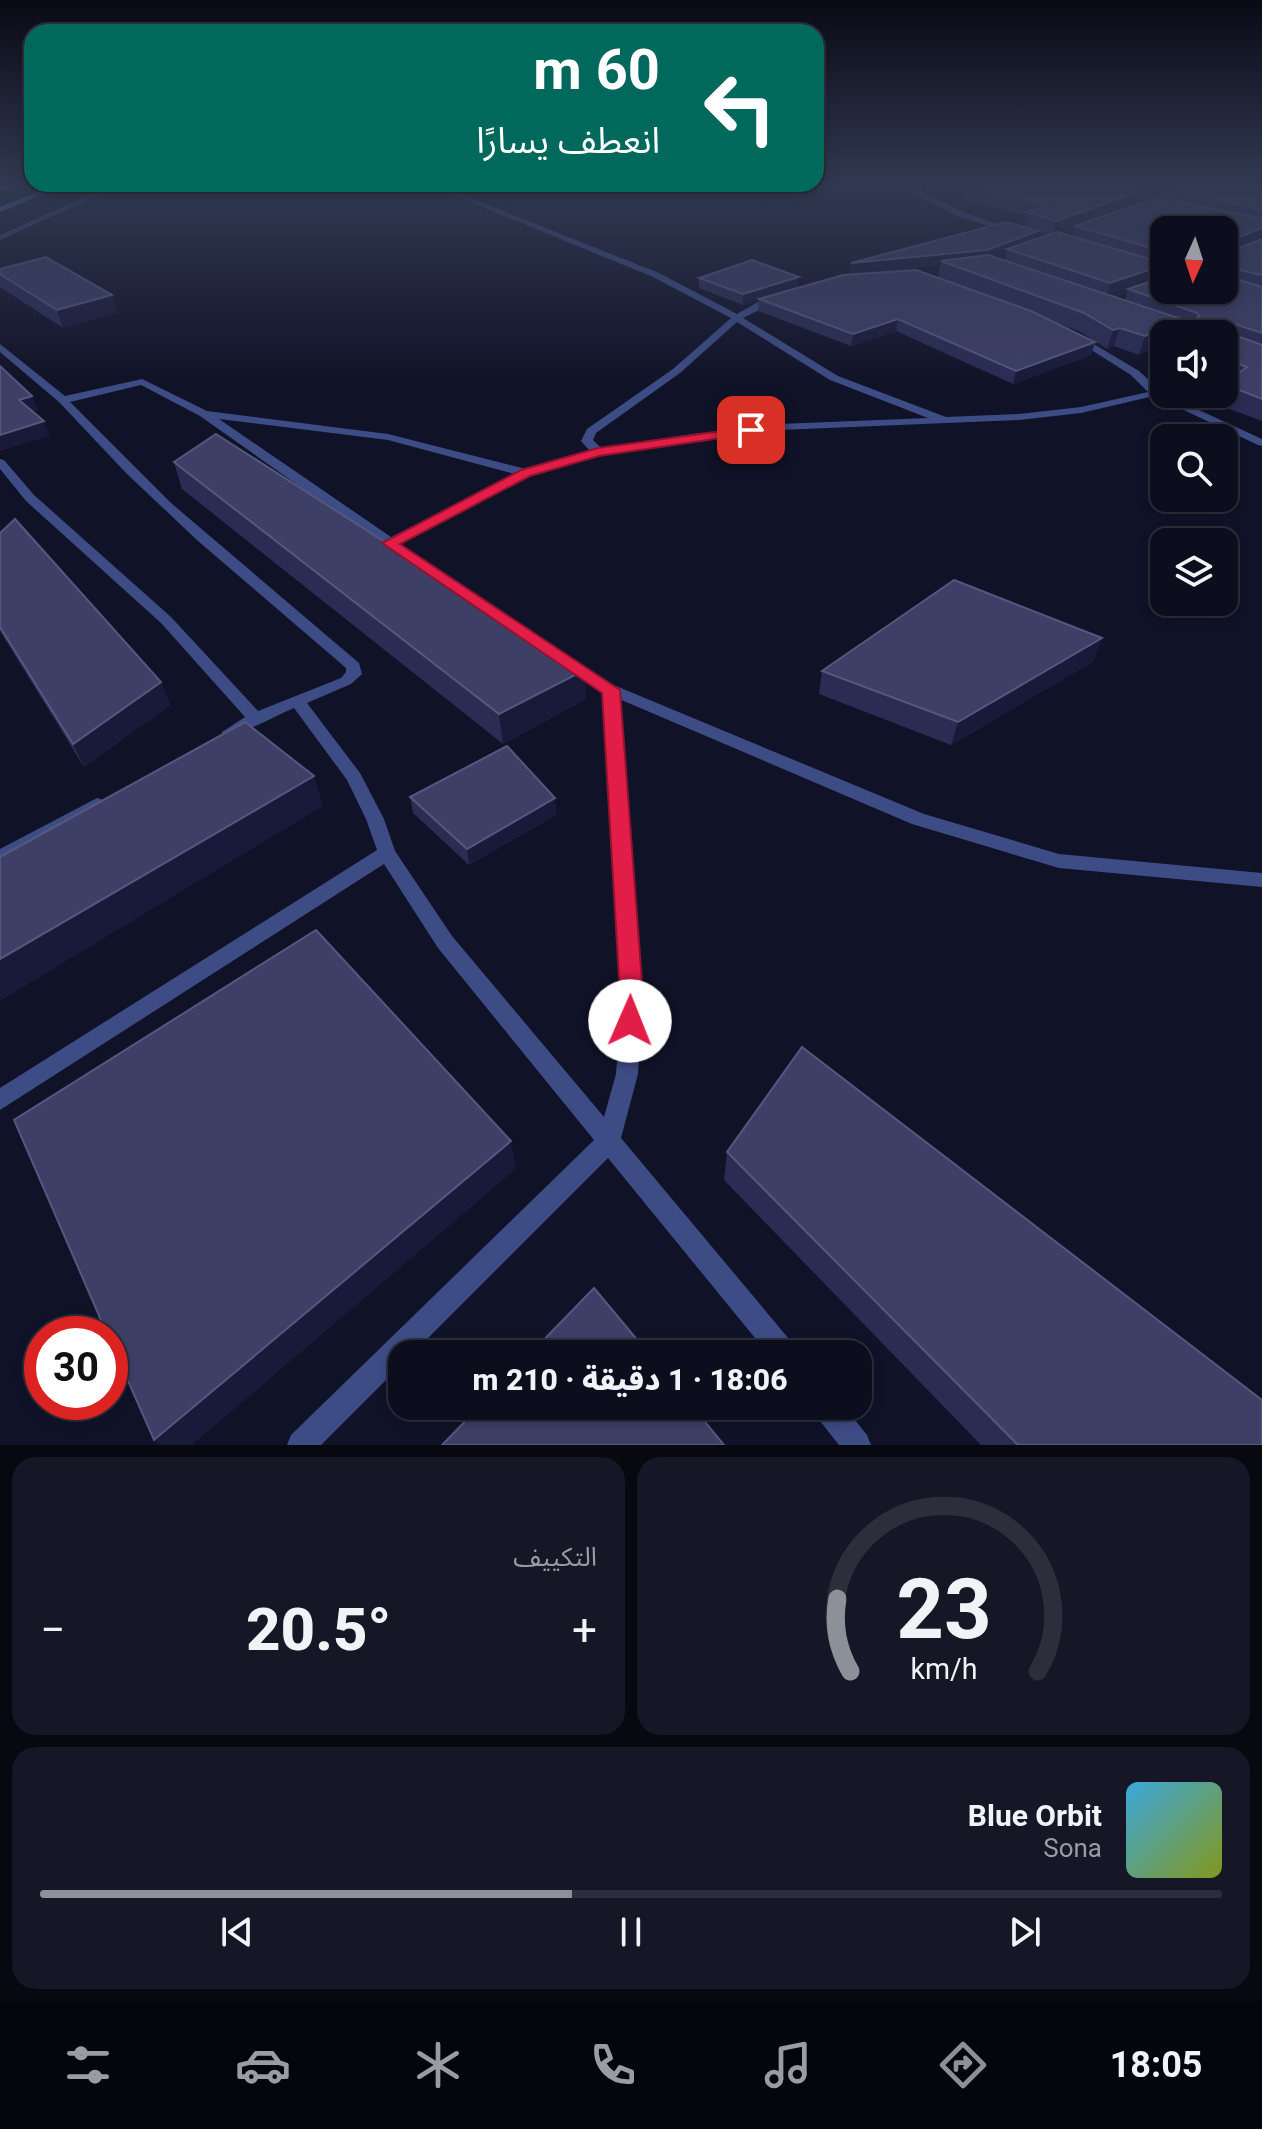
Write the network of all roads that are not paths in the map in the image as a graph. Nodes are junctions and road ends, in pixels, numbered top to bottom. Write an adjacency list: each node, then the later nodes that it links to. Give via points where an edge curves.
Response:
1 (602, 251): 3 (street)
2 (795, 292): 3 (street)
3 (734, 316): 11 (street, via 834,378); 13 (street, via 652,391 591,431 587,441)
4 (1063, 330): 6 (street, via 1101,350)
5 (0, 347): 8 (street)
6 (1150, 388)
7 (1150, 394): 11 (street, via 1081,410)
8 (63, 400): 10 (street, via 142,382); 20 (street, via 168,509 354,666 346,681)
9 (1187, 408): 12 (street)
10 (204, 414): 15 (street, via 388,437); 16 (street)
11 (950, 422): 13 (street, via 780,427)
12 (1262, 443)
13 (598, 452): 15 (street)
14 (0, 462): 21 (street, via 30,498 166,620)
15 (526, 473): 16 (street)
16 (389, 543): 17 (street)
17 (467, 595)
18 (559, 656): 19 (street)
19 (611, 690): 26 (street, via 918,819 1059,861); 28 (street, via 632,995 627,1074)
20 (297, 701): 21 (street); 24 (street, via 354,777)
21 (255, 718): 22 (street)
22 (215, 740)
23 (107, 798): 25 (street)
24 (387, 853): 27 (street); 28 (street, via 445,942)
25 (0, 857)
26 (1262, 880)
27 (0, 1100)
28 (608, 1142): 29 (street); 31 (street)
29 (773, 1340)
30 (837, 1420): 32 (street)
31 (301, 1445)
32 (857, 1445)

